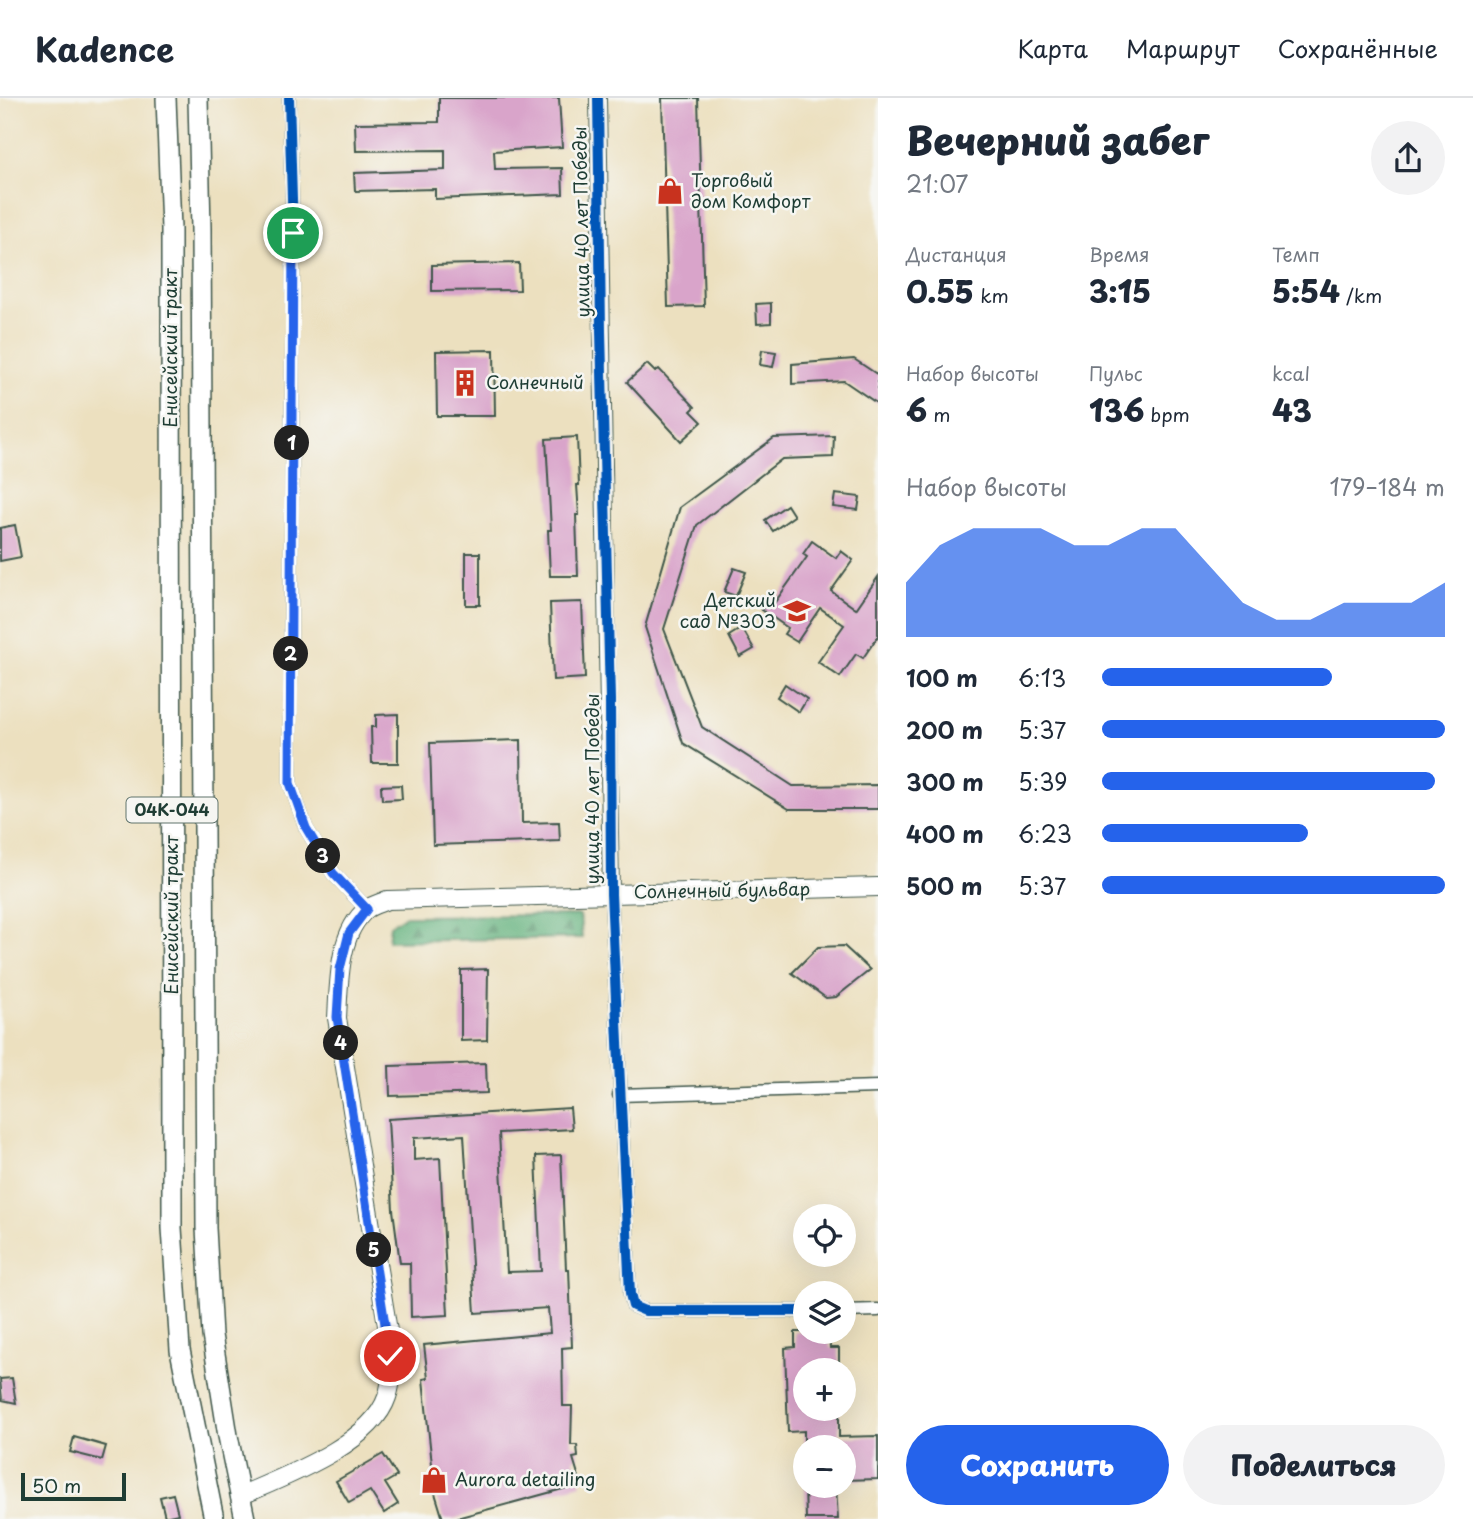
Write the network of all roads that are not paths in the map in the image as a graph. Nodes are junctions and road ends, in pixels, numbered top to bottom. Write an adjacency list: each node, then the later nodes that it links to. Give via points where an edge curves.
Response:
1 (166, 98): 14 (main road, Енисейский тракт / 04К-044, via 171,256 172,1228 180,1350)
2 (198, 98): 13 (main road, Енисейский тракт / 04К-044, via 206,1228 212,1335)
3 (289, 98): 7 (street, via 293,233 290,783 306,828 333,873)
4 (598, 98): 6 (street, улица 40 лет Победы)
5 (878, 887): 6 (main road, Солнечный бульвар)
6 (611, 894): 7 (main road, Солнечный бульвар, via 387,900); 9 (street, улица 40 лет Победы)
7 (367, 909): 13 (main road, via 349,933 340,969 337,1017 389,1338 389,1391 377,1416 355,1437 317,1462)
8 (878, 1087): 9 (street)
9 (619, 1095): 11 (street, улица 40 лет Победы, via 633,1306 645,1311)
10 (878, 1310): 12 (street)
11 (793, 1311)
12 (856, 1311)
13 (240, 1496): 15 (main road, Енисейский тракт / 04К-044)
14 (214, 1519)
15 (245, 1519)

